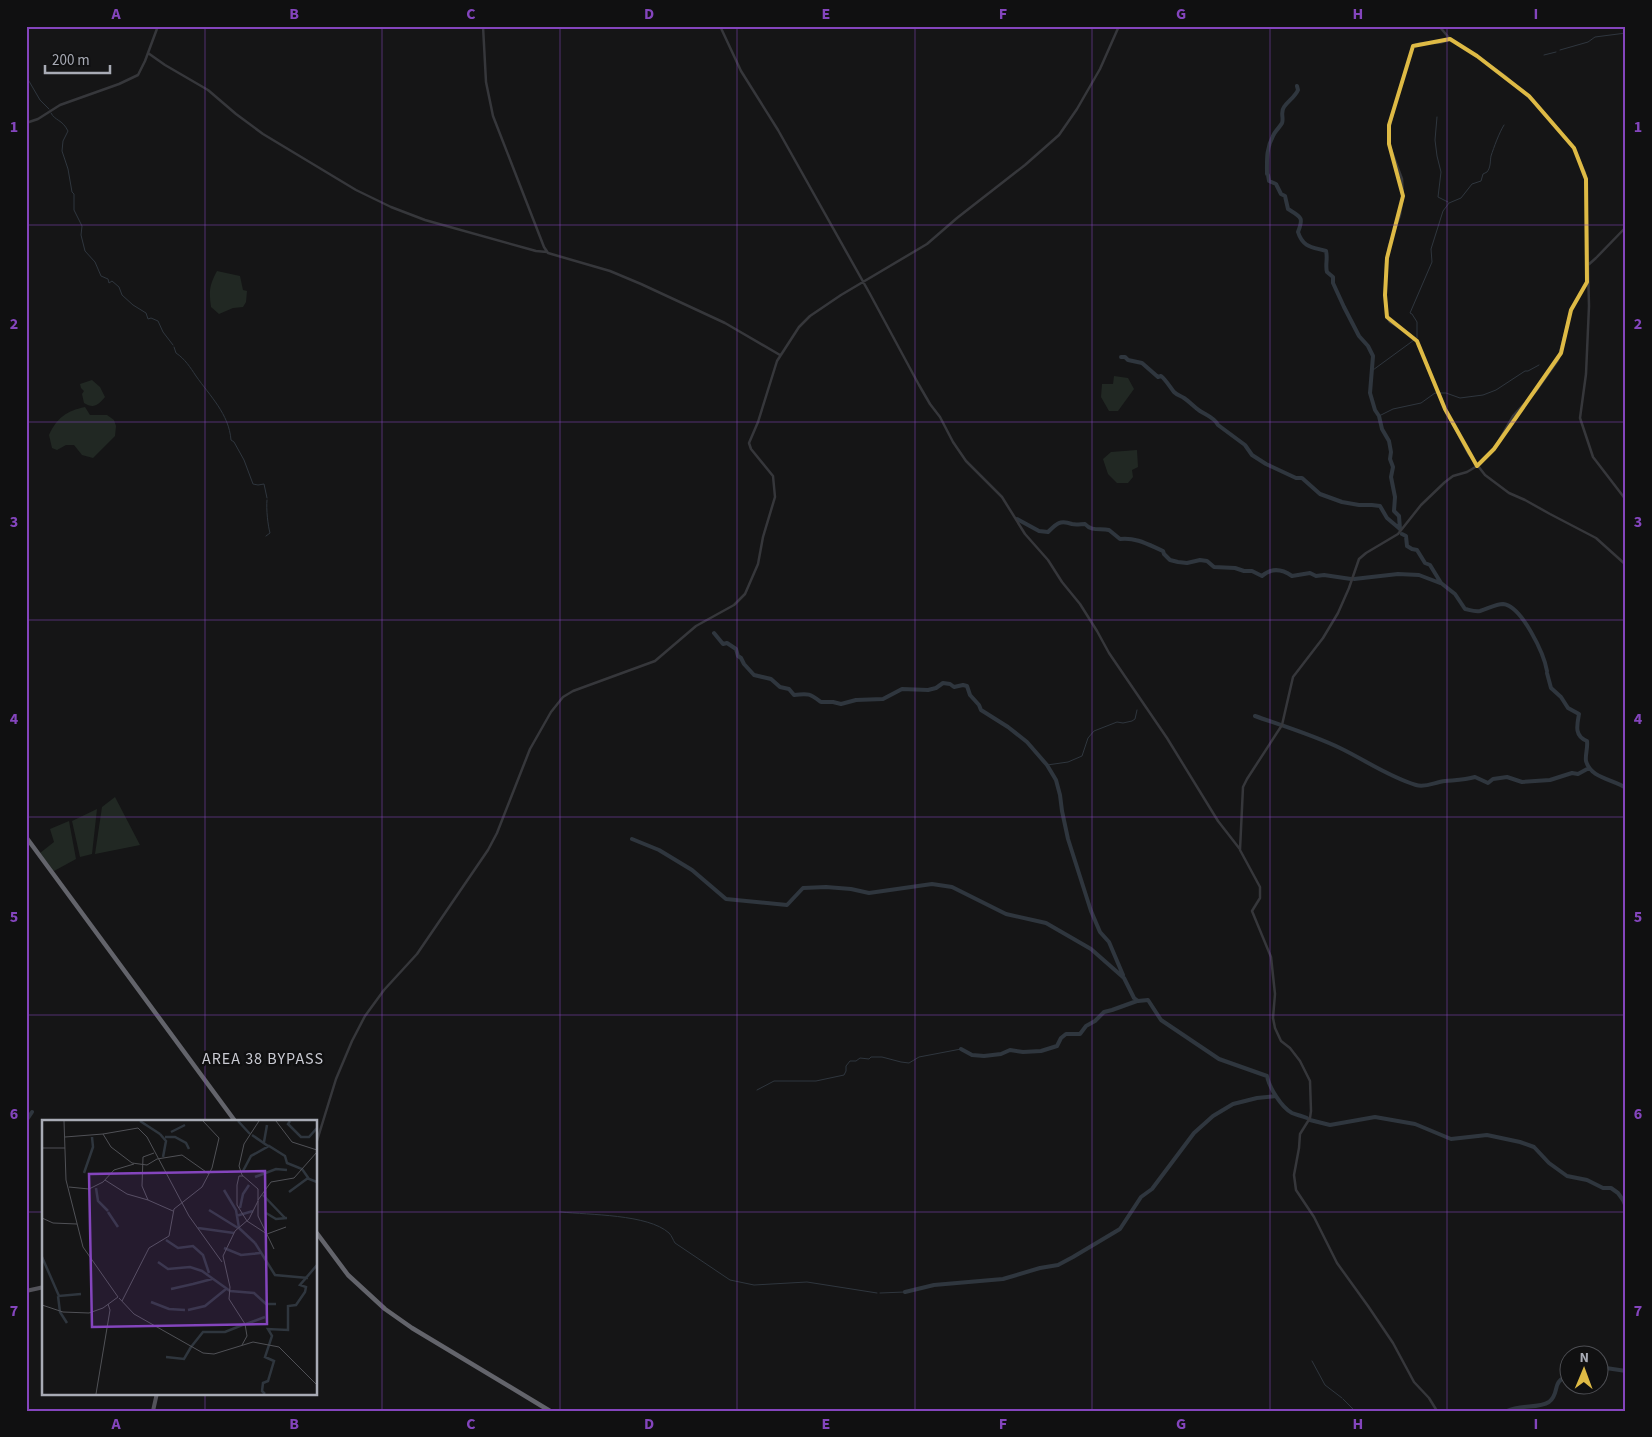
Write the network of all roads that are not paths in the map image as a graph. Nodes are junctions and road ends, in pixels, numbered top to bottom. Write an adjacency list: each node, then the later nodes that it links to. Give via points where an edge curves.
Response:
1 (158, 26): 7 (street)
2 (483, 26): 10 (street, via 486,82 493,116)
3 (720, 26): 12 (street, via 741,71)
4 (1119, 26): 12 (street, via 1100,69 1059,135 927,244)
5 (1439, 26): 6 (street)
6 (1450, 39): 11 (street, via 1529,96 1576,151 1586,179); 15 (street, via 1413,46 1389,126 1389,144 1402,179 1404,196 1387,258 1385,295 1388,320 1418,341 1446,410)
7 (148, 53): 8 (street, via 135,77 69,102); 10 (street, via 208,90 263,134 362,193 425,220)
8 (26, 123)
9 (1626, 227): 11 (street)
10 (548, 252): 14 (street, via 625,277 725,323)
11 (1587, 266): 13 (street)
12 (863, 281): 14 (street, via 805,321); 19 (street, via 922,392 953,442 966,461 1002,497 1025,534 1080,604 1218,821)
13 (1587, 282): 15 (street, via 1571,310 1558,360 1513,416 1494,449); 16 (street, via 1588,341 1581,424 1593,458)
14 (780, 355): 21 (street, via 749,443 773,476 775,497 758,564 745,594 734,605 696,626 655,661 569,692 555,706 535,738 488,850 417,954 384,990 360,1026 337,1076)
15 (1477, 466): 17 (street, via 1508,493 1596,538); 19 (street, via 1450,478 1421,505 1398,534 1359,559 1338,613 1293,677 1282,726 1243,787)
16 (1626, 500)
17 (1626, 565)
18 (26, 837): 20 (highway)
19 (1240, 850): 28 (street, via 1260,887 1260,898 1252,911 1271,957 1274,1023 1280,1039 1298,1058 1310,1081 1311,1111 1300,1134 1294,1175 1296,1190 1337,1262 1393,1343 1414,1382)
20 (234, 1120)
21 (318, 1138)
22 (318, 1235): 27 (highway, via 348,1275 385,1309)
23 (42, 1288): 24 (main road)
24 (26, 1292)
25 (157, 1394): 26 (main road)
26 (153, 1411)
27 (550, 1411)
28 (1437, 1411)

